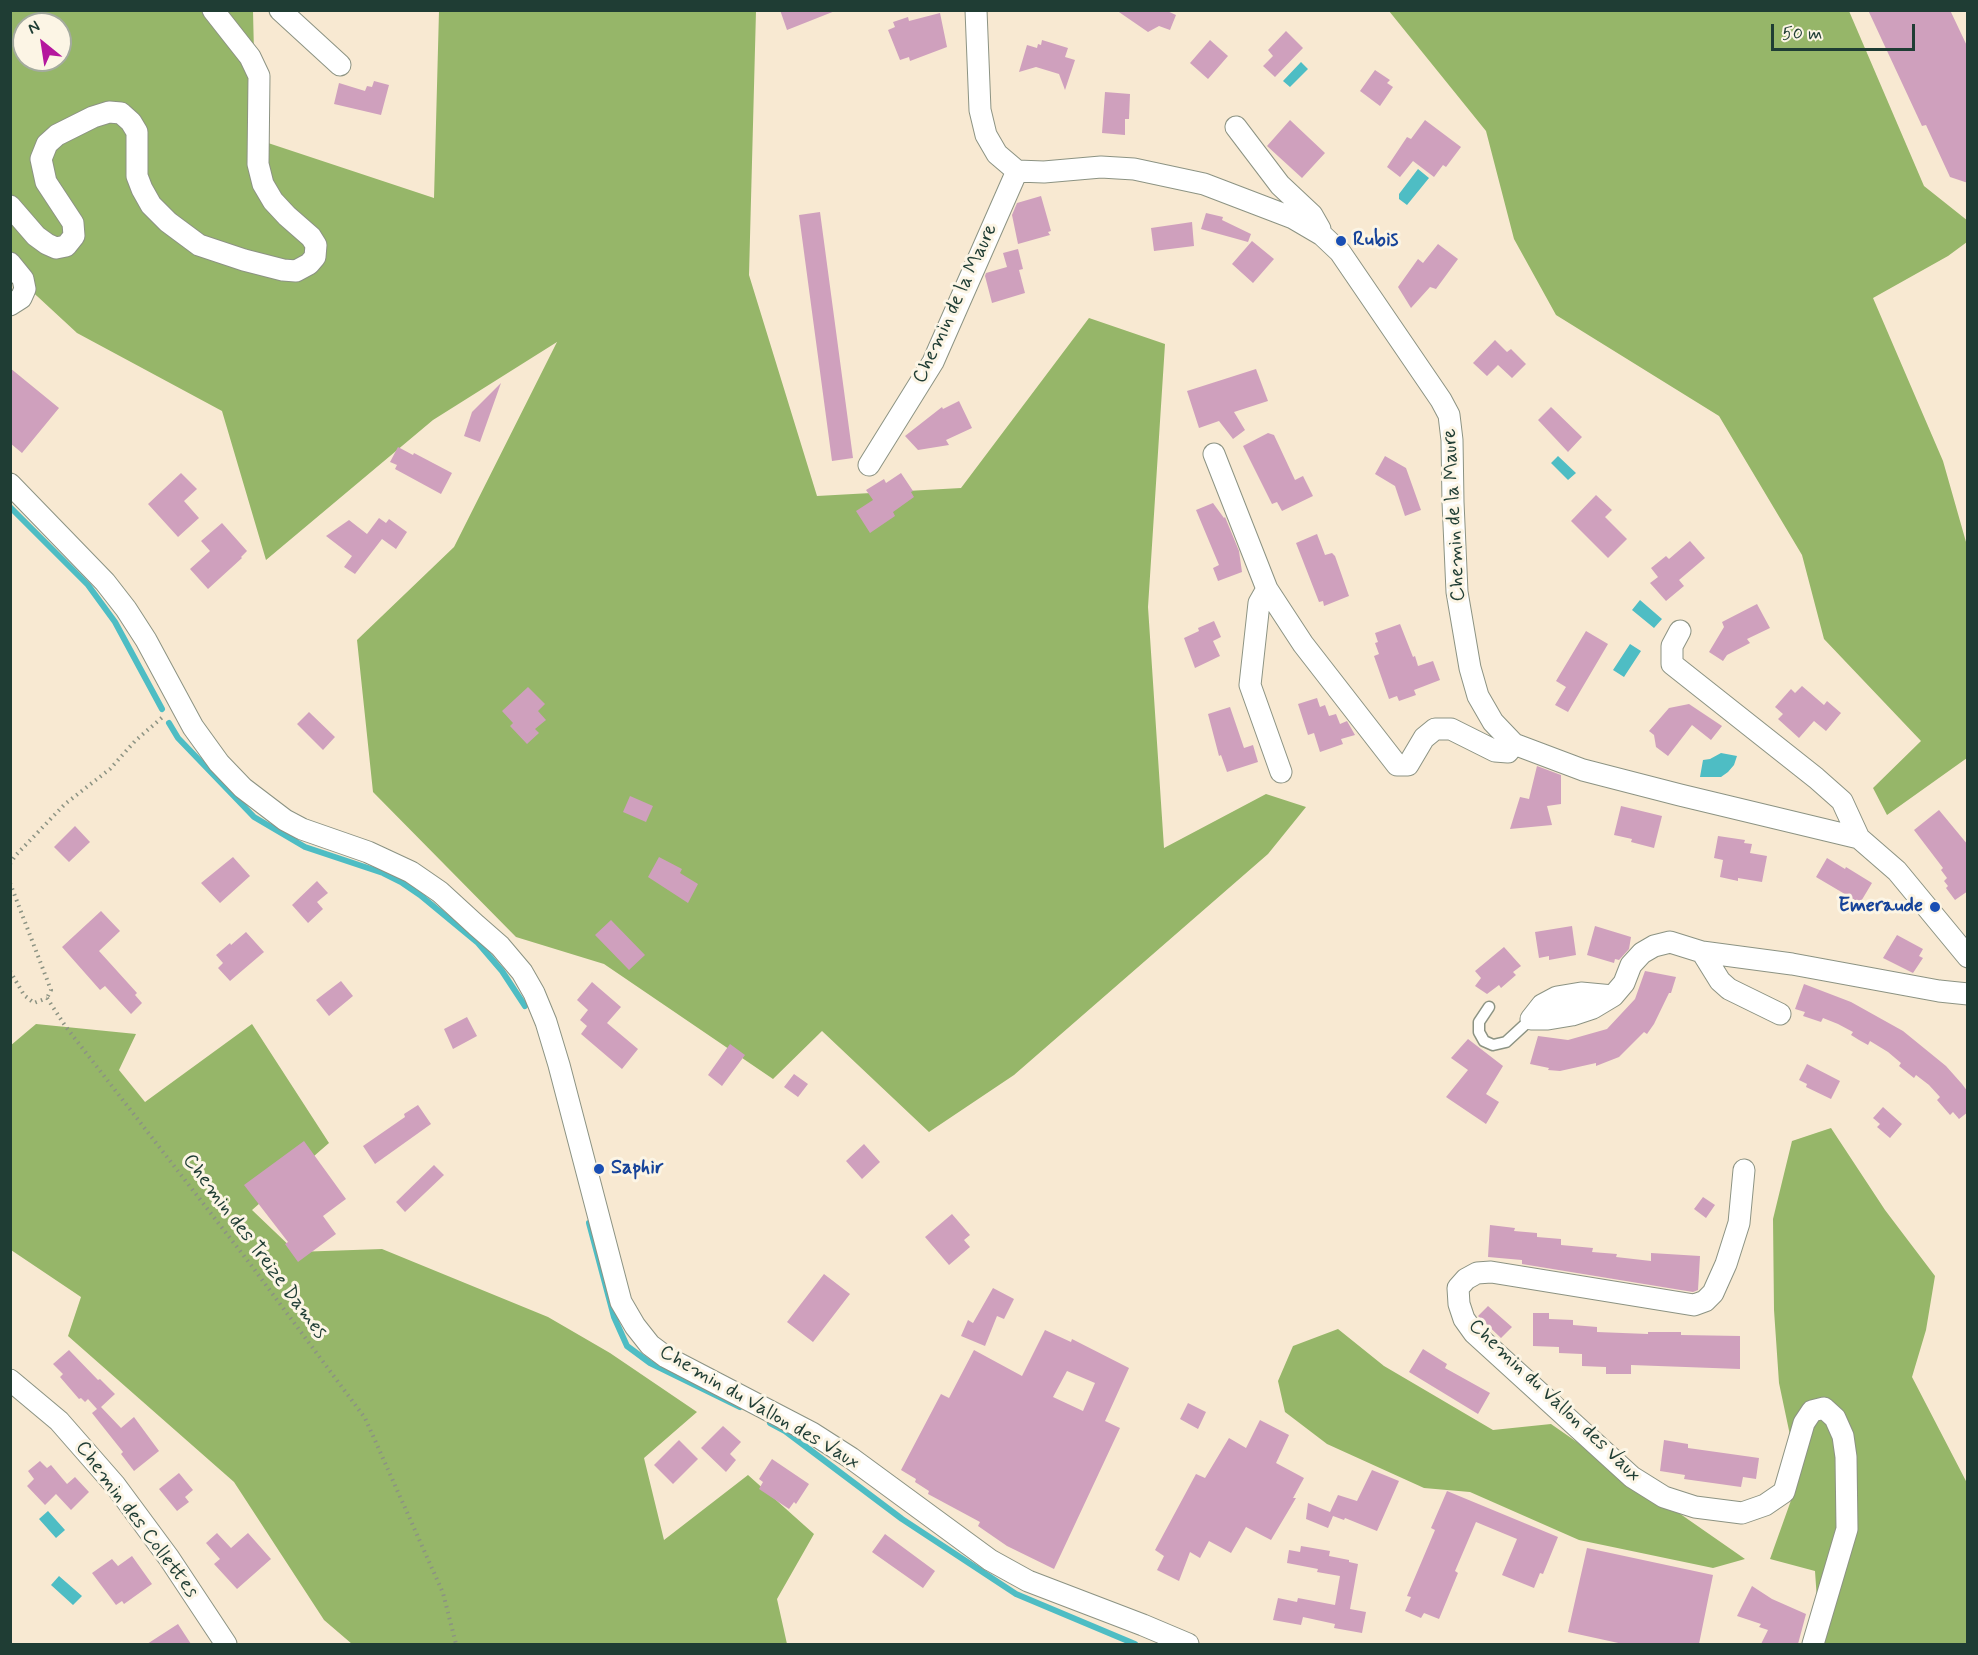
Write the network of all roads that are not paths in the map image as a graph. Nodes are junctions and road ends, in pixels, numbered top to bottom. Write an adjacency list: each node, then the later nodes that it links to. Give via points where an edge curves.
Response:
1 (213, 10): 7 (street, via 250,57 259,76 258,164 263,184 273,201 312,237 315,257 309,264 296,271 244,260 199,245 168,222 142,189 137,176 137,132 121,113 93,117 47,144 41,159 46,182 73,223 74,236 66,246 56,248 47,244)
2 (280, 10): 4 (street)
3 (976, 10): 6 (street, via 980,110 986,135 997,154)
4 (340, 65)
5 (1236, 127): 8 (street, via 1280,185 1312,215)
6 (1017, 171): 8 (street, Chemin de la Maure, via 1134,169 1204,184 1293,218); 12 (street, Chemin de la Maure, via 933,362)
7 (10, 206)
8 (1322, 235): 16 (street, Chemin de la Maure, via 1340,252 1449,416 1457,592 1470,668 1483,705)
9 (10, 263): 10 (street, via 23,279 25,290)
10 (10, 305)
11 (1214, 454): 14 (street, Chemin de la Maure)
12 (869, 465)
13 (10, 484): 28 (street, Chemin du Vallon des Vaux, via 126,609 182,708 219,763 243,788 302,829 411,872 440,892 500,946 522,972 546,1022 559,1065 621,1302 650,1344 812,1433 990,1560 1028,1581)
14 (1268, 590): 16 (street, Chemin de la Maure, via 1303,644 1397,765 1408,765 1424,738 1435,729 1451,729 1495,751 1508,752); 17 (street, via 1259,603 1250,685)
15 (1680, 631): 18 (street, via 1672,646 1672,664 1842,801)
16 (1514, 744): 18 (street, Chemin de la Maure, via 1583,770)
17 (1281, 772)
18 (1859, 838): 20 (street, Chemin de la Maure, via 1897,871)
19 (1702, 952): 21 (street); 23 (street, via 1724,986); 24 (street, via 1670,942 1654,946 1632,965 1613,996 1593,1008 1572,1015)
20 (1968, 957)
21 (1968, 994)
22 (1489, 1007): 24 (lane, via 1479,1022 1479,1032 1484,1041 1493,1045 1506,1042)
23 (1780, 1014)
24 (1531, 1019)
25 (1744, 1170): 29 (street, Chemin du Vallon des Vaux, via 1739,1223 1726,1264 1713,1293 1705,1301 1694,1305 1491,1272 1476,1273 1466,1279 1458,1288 1459,1304 1474,1333 1632,1477 1664,1497 1695,1507 1742,1513 1765,1505 1784,1492 1804,1423 1812,1411 1824,1408 1835,1418 1846,1457 1847,1529)
26 (10, 1380): 27 (street, Chemin des Collettes, via 59,1421 115,1485)
27 (226, 1644)
28 (1188, 1644)
29 (1813, 1644)

